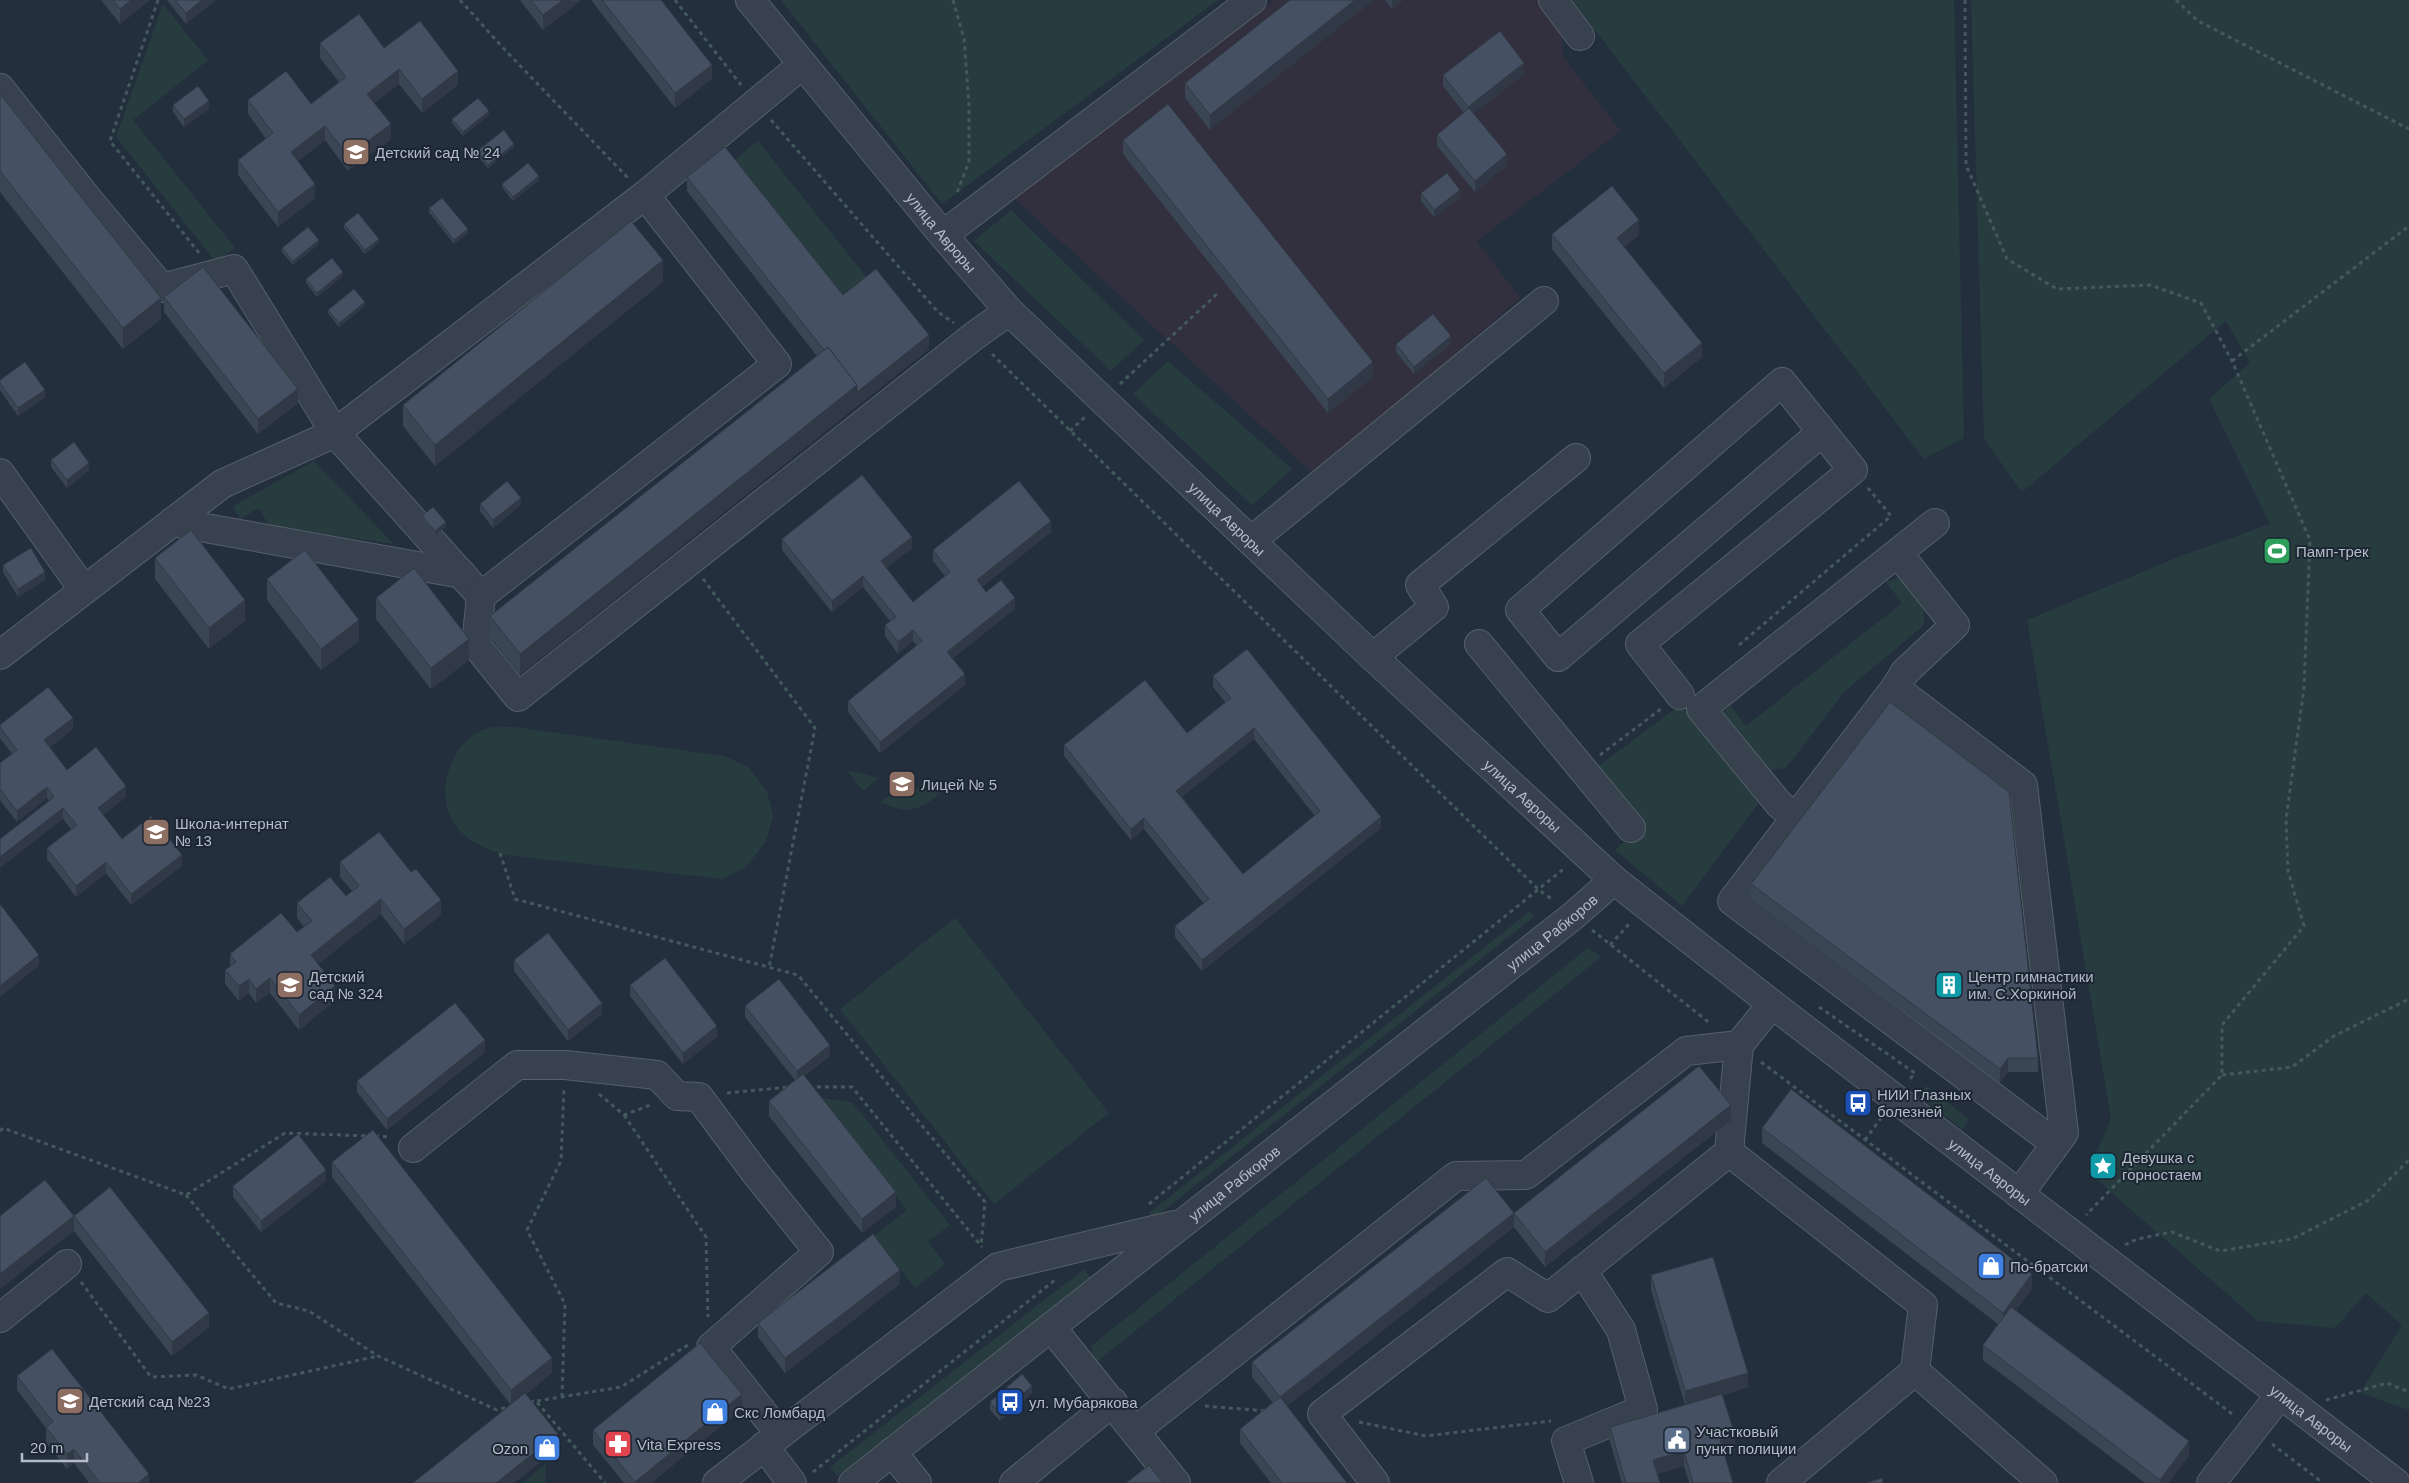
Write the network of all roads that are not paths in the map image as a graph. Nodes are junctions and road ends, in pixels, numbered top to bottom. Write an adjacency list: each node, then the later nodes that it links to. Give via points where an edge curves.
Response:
1 (750, 0): 5 (street, улица Авроры)
2 (1252, 0): 8 (street)
3 (1553, 0): 4 (street)
4 (1580, 36)
5 (802, 65): 7 (street); 8 (street, улица Авроры)
6 (0, 88): 12 (street, via 162,288 234,268)
7 (645, 195): 12 (street); 21 (street, via 777,364)
8 (943, 235): 10 (street, улица Авроры)
9 (1544, 301): 17 (street)
10 (1009, 311): 17 (street, улица Авроры); 21 (street, via 518,697 476,645)
11 (1822, 432): 11 (street, via 1558,657 1520,610 1782,382); 26 (street, via 1853,470 1640,644)
12 (336, 433): 15 (street, via 222,484); 19 (street)
13 (1576, 458): 24 (street, via 1420,585 1434,607)
14 (0, 473): 20 (street)
15 (172, 522): 19 (street); 20 (street)
16 (1935, 523): 18 (street)
17 (1251, 541): 24 (street, улица Авроры)
18 (1898, 553): 25 (street, via 1955,625 1905,672); 27 (street, via 1700,709 1779,804)
19 (462, 574): 21 (street)
20 (84, 590): 23 (street)
21 (481, 596)
22 (1479, 644): 28 (street)
23 (0, 655)
24 (1373, 657): 29 (street, улица Авроры)
25 (1895, 688): 27 (street); 33 (street, via 2023,785 2064,1133)
26 (1680, 695)
27 (1796, 818): 33 (street, via 1732,901)
28 (1631, 828)
29 (1614, 880): 30 (street, улица Авроры); 36 (street, улица Рабкоров, via 1573,916)
30 (1772, 1004): 31 (street); 35 (street, улица Авроры)
31 (1739, 1046): 34 (street); 44 (street, via 1686,1052 1526,1176 1456,1176)
32 (406, 1142): 45 (street, via 517,1065 565,1065 657,1075 688,1096 819,1252 712,1337 711,1347)
33 (2056, 1144): 35 (street)
34 (1729, 1152): 38 (street); 41 (street, via 1923,1305)
35 (2019, 1194): 42 (street, улица Авроры)
36 (1183, 1223): 40 (street, улица Рабкоров); 45 (street, via 998,1267)
37 (67, 1264): 39 (street)
38 (1582, 1270): 53 (street, via 1548,1298 1507,1272 1322,1414); 54 (street, via 1620,1330 1643,1409 1566,1441)
39 (0, 1318)
40 (1051, 1327): 43 (street); 46 (street, улица Рабкоров)
41 (1915, 1370): 55 (street); 56 (street)
42 (2280, 1395): 57 (street); 58 (street, улица Авроры)
43 (1113, 1402): 44 (street); 51 (street)
44 (1135, 1431): 52 (street)
45 (772, 1440): 47 (street); 48 (street)
46 (892, 1452): 49 (street, улица Рабкоров); 50 (street)
47 (799, 1480)
48 (716, 1483)
49 (853, 1483)
50 (917, 1483)
51 (1014, 1483)
52 (1176, 1483)
53 (1375, 1483)
54 (1579, 1483)
55 (1780, 1483)
56 (2043, 1483)
57 (2210, 1483)
58 (2396, 1483)

